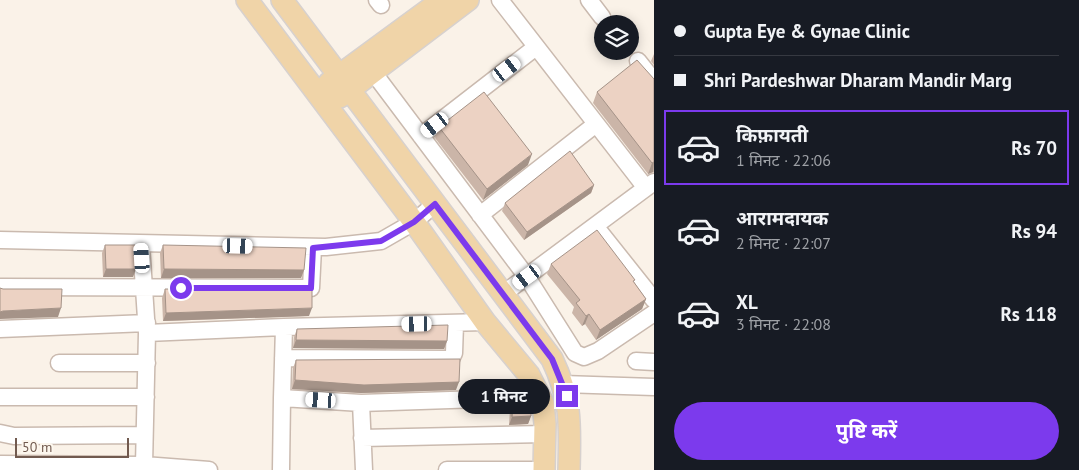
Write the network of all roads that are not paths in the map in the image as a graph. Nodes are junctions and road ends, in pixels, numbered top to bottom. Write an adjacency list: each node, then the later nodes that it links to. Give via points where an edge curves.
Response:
1 (247, 0): 13 (main road)
2 (282, 0): 12 (main road)
3 (442, 0): 12 (main road)
4 (468, 0): 10 (main road)
5 (500, 0): 8 (street)
6 (589, 0): 7 (street)
7 (600, 15)
8 (536, 47): 14 (street); 15 (street)
9 (638, 61): 11 (street)
10 (373, 72): 12 (main road); 15 (street)
11 (654, 81)
12 (345, 83): 13 (main road); 17 (main road)
13 (321, 98): 19 (main road)
14 (596, 124): 16 (street); 18 (street)
15 (421, 136): 18 (street)
16 (651, 186): 20 (street)
17 (435, 204): 19 (street); 27 (main road)
18 (480, 215): 24 (street)
19 (414, 222): 23 (street, via 381,241); 30 (main road)
20 (595, 226): 24 (street); 28 (street)
21 (0, 240): 22 (street)
22 (141, 244): 23 (street); 26 (street)
23 (313, 248): 26 (street, via 311,288)
24 (527, 277): 27 (street); 29 (street, via 575,353 584,357)
25 (0, 287): 26 (street)
26 (144, 288): 33 (street)
27 (503, 294): 40 (main road, via 552,359)
28 (654, 300)
29 (654, 313)
30 (485, 322): 31 (street); 43 (main road, via 529,375)
31 (455, 324): 32 (street); 35 (street, via 451,360)
32 (284, 327): 33 (street); 35 (street)
33 (147, 328): 34 (street); 39 (street)
34 (0, 329)
35 (283, 358): 45 (street)
36 (636, 361): 37 (street)
37 (654, 362)
38 (59, 363): 39 (street)
39 (147, 363): 42 (street)
40 (563, 384): 41 (street); 60 (main road, via 570,418)
41 (654, 387)
42 (146, 397): 44 (street); 49 (street)
43 (539, 397): 46 (street); 48 (main road)
44 (0, 398)
45 (282, 398): 46 (street); 55 (street)
46 (361, 403): 50 (street)
47 (0, 433): 49 (street, via 14,436)
48 (545, 434): 50 (street); 59 (main road)
49 (144, 435): 52 (street)
50 (362, 438): 56 (street)
51 (0, 464): 53 (street)
52 (144, 465): 53 (street); 54 (street)
53 (62, 467)
54 (209, 470)
55 (281, 470)
56 (364, 470)
57 (441, 470): 58 (street)
58 (447, 470): 59 (street)
59 (544, 470)
60 (569, 470)

